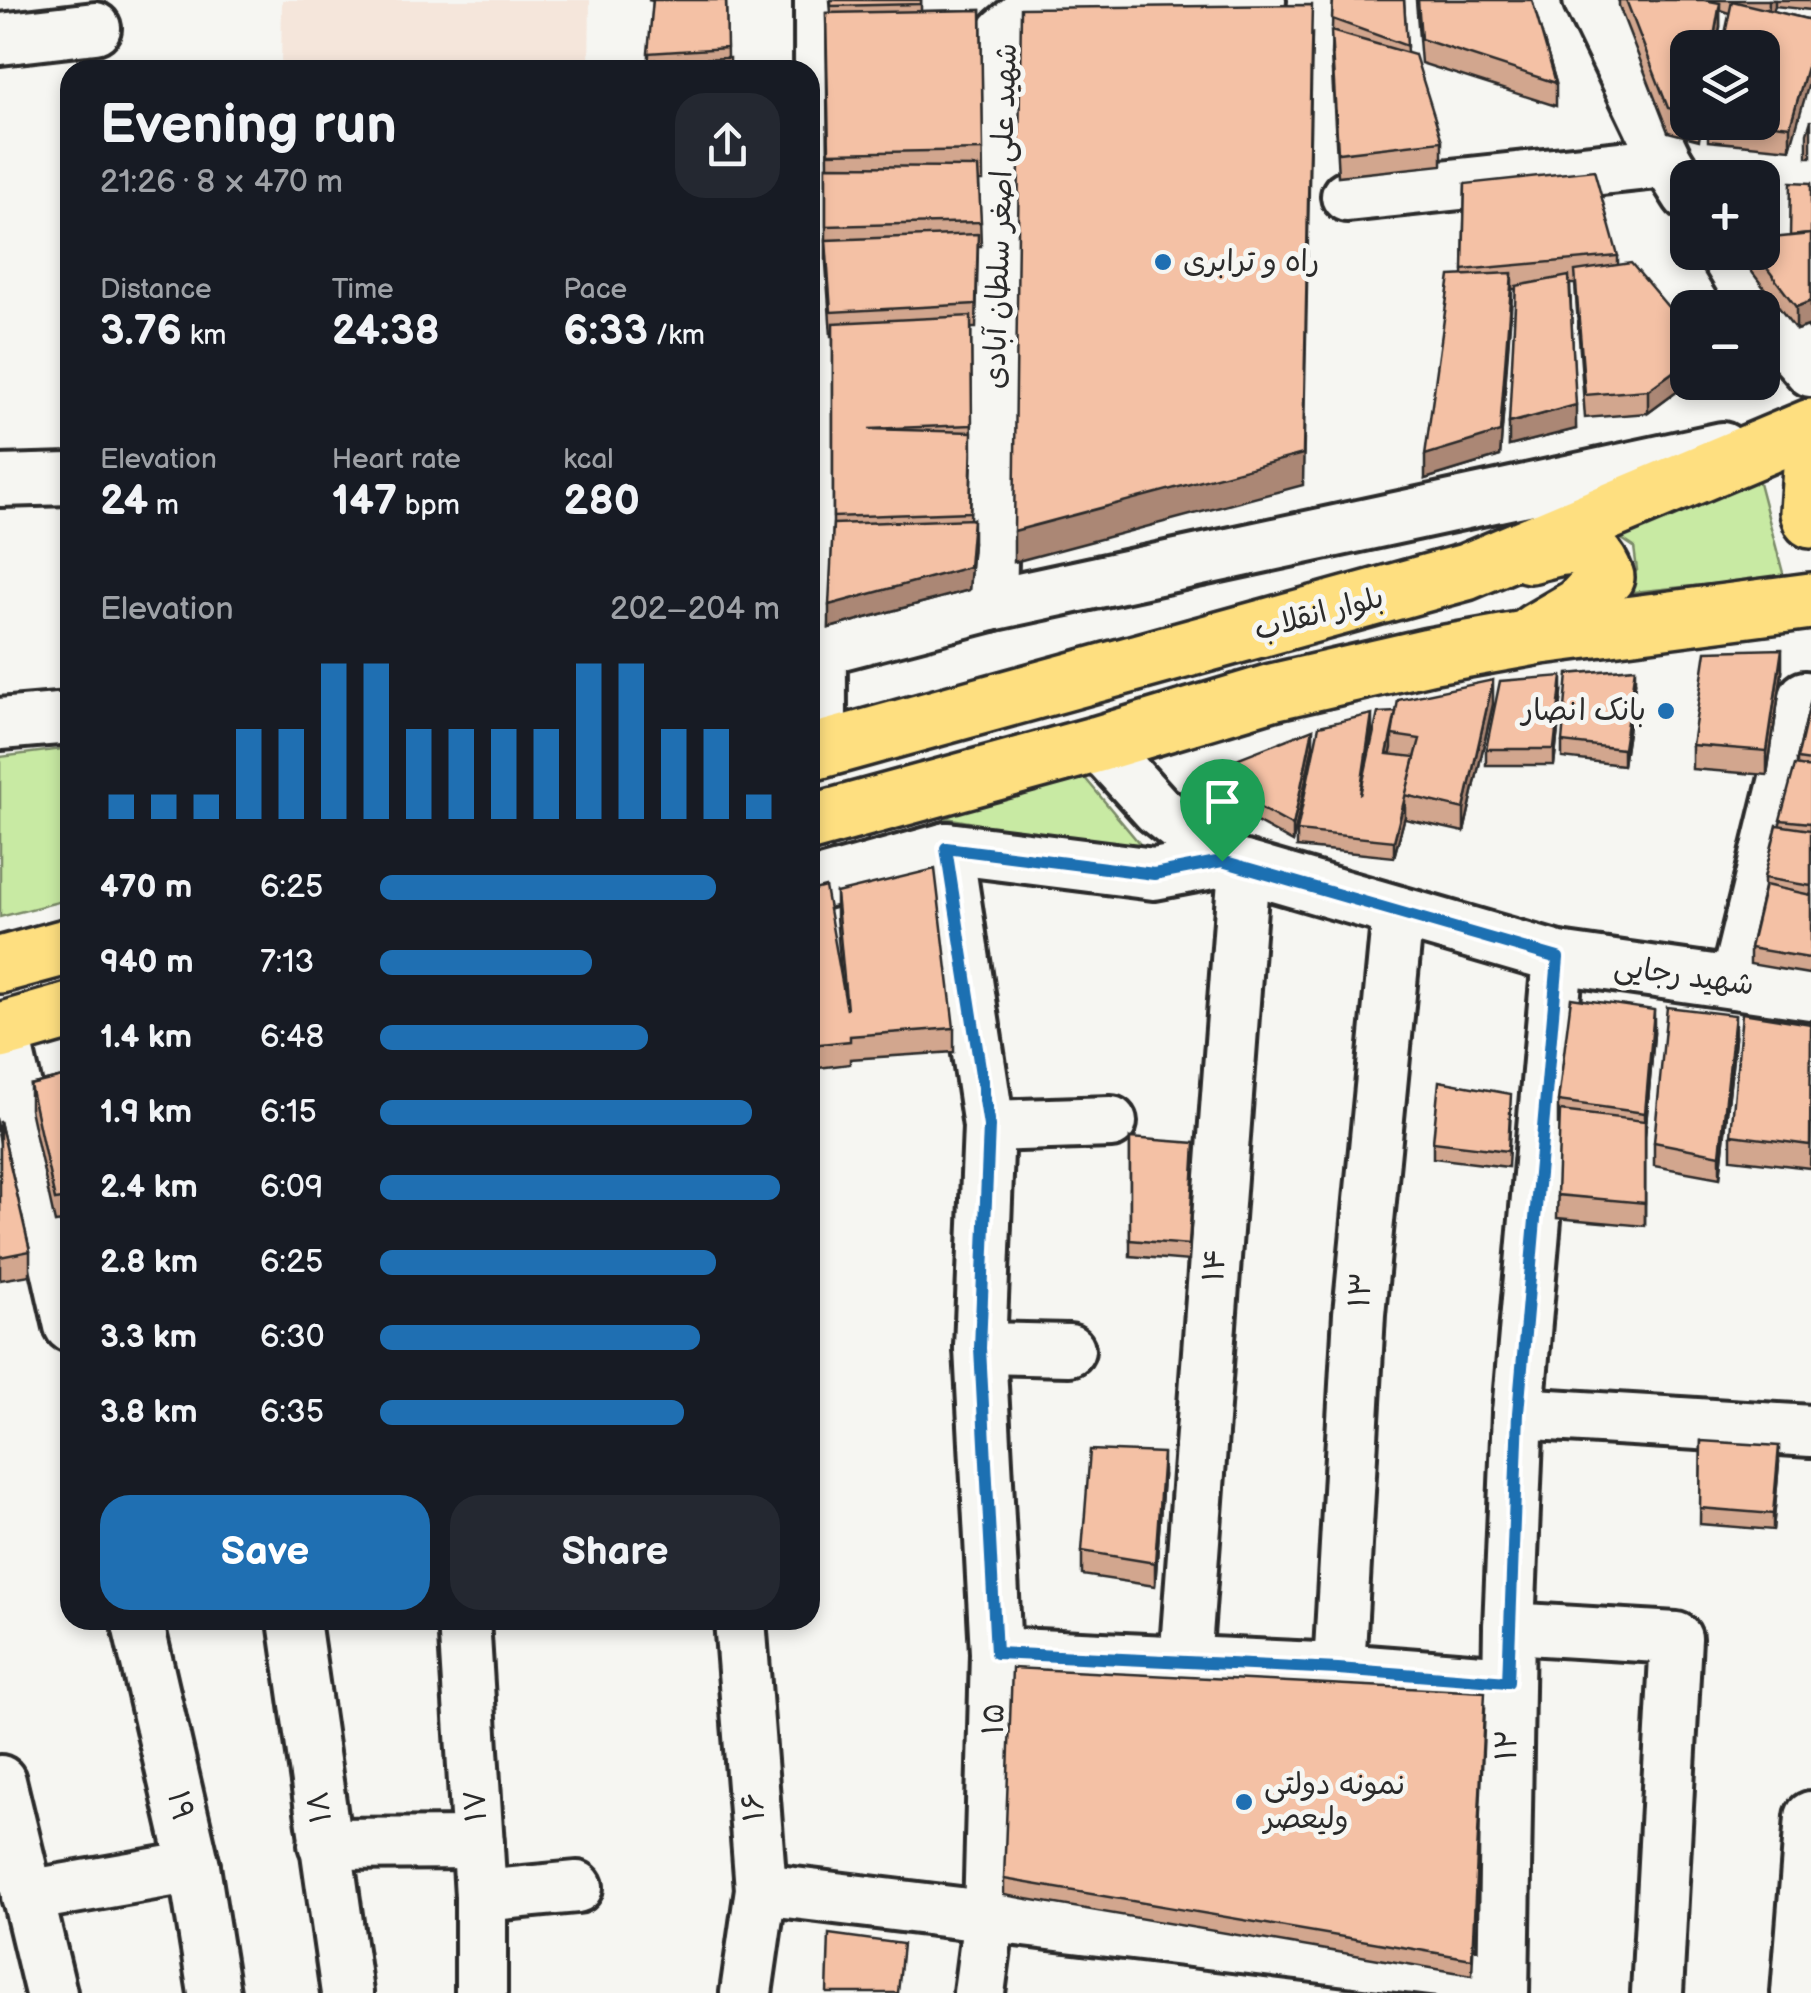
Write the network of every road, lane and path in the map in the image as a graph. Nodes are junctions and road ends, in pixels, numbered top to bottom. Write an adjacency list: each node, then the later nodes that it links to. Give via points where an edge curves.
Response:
1 (820, 0): 6 (street)
2 (1589, 0): 7 (street)
3 (1260, 1): 18 (street, شهید علی اصغر سلطان آبادی, via 1037,4 1004,32)
4 (94, 33): 5 (street)
5 (0, 39)
6 (818, 60)
7 (1670, 164)
8 (1670, 178): 9 (street)
9 (1347, 196)
10 (1780, 336): 11 (street)
11 (1811, 371)
12 (1806, 443): 15 (main road); 16 (main road, بلوار انقلاب); 18 (street)
13 (60, 479): 14 (street)
14 (0, 480)
15 (1811, 520)
16 (1466, 572): 19 (main road, via 1550,550 1584,547 1598,556 1606,576 1594,592); 25 (main road, بلوار انقلاب)
17 (1811, 601): 19 (main road, بلوار انقلاب)
18 (990, 605): 20 (street)
19 (1520, 639): 24 (main road, بلوار انقلاب, via 1272,692)
20 (820, 651)
21 (1805, 697): 34 (street)
22 (60, 719): 23 (street)
23 (0, 724)
24 (1098, 744): 26 (main road, بلوار انقلاب); 28 (street, via 1157,808)
25 (820, 750)
26 (820, 821)
27 (946, 848): 28 (street, via 1154,874); 29 (street); 39 (street, ۱۵)
28 (1233, 864): 30 (street, شهید رجایی); 51 (street, ۱۴)
29 (820, 883)
30 (1398, 912): 32 (street, شهید رجایی); 52 (street, ۱۳, via 1359,1314)
31 (60, 949): 33 (main road)
32 (1558, 958): 34 (street, شهید رجایی); 43 (street, ۱۲)
33 (0, 965)
34 (1735, 983): 35 (street, شهید رجایی)
35 (1811, 994)
36 (60, 1014): 37 (main road)
37 (1, 1030): 40 (street)
38 (1111, 1122): 39 (street)
39 (989, 1126): 41 (street, ۱۵)
40 (60, 1283)
41 (980, 1348): 42 (street); 50 (street, ۱۵)
42 (1069, 1350)
43 (1518, 1413): 44 (street); 45 (street, ۱۲)
44 (1811, 1432)
45 (1509, 1628): 53 (street, ۱۲); 71 (street, via 1676,1638)
46 (139, 1630): 58 (street, ۱۹)
47 (295, 1630): 57 (street, ۱۸)
48 (465, 1630): 56 (street, ۱۷)
49 (741, 1630): 60 (street, ۱۶)
50 (996, 1653): 51 (street); 63 (street, ۱۵)
51 (1185, 1662): 52 (street)
52 (1338, 1669): 53 (street)
53 (1508, 1682): 70 (street, ۱۲)
54 (0, 1780): 61 (street)
55 (1811, 1816): 72 (street)
56 (478, 1843): 57 (street); 62 (street, ۱۷)
57 (324, 1844): 66 (street, ۱۸)
58 (194, 1867): 61 (street); 65 (street, ۱۹)
59 (577, 1887): 62 (street)
60 (761, 1890): 63 (street); 68 (street, ۱۶)
61 (28, 1896): 64 (street)
62 (480, 1896): 67 (street, ۱۷)
63 (988, 1917): 69 (street, ۱۵); 70 (street, via 1472,1975)
64 (51, 1993)
65 (214, 1993)
66 (347, 1993)
67 (481, 1993)
68 (746, 1993)
69 (979, 1993)
70 (1503, 1993)
71 (1657, 1993)
72 (1797, 1993)

